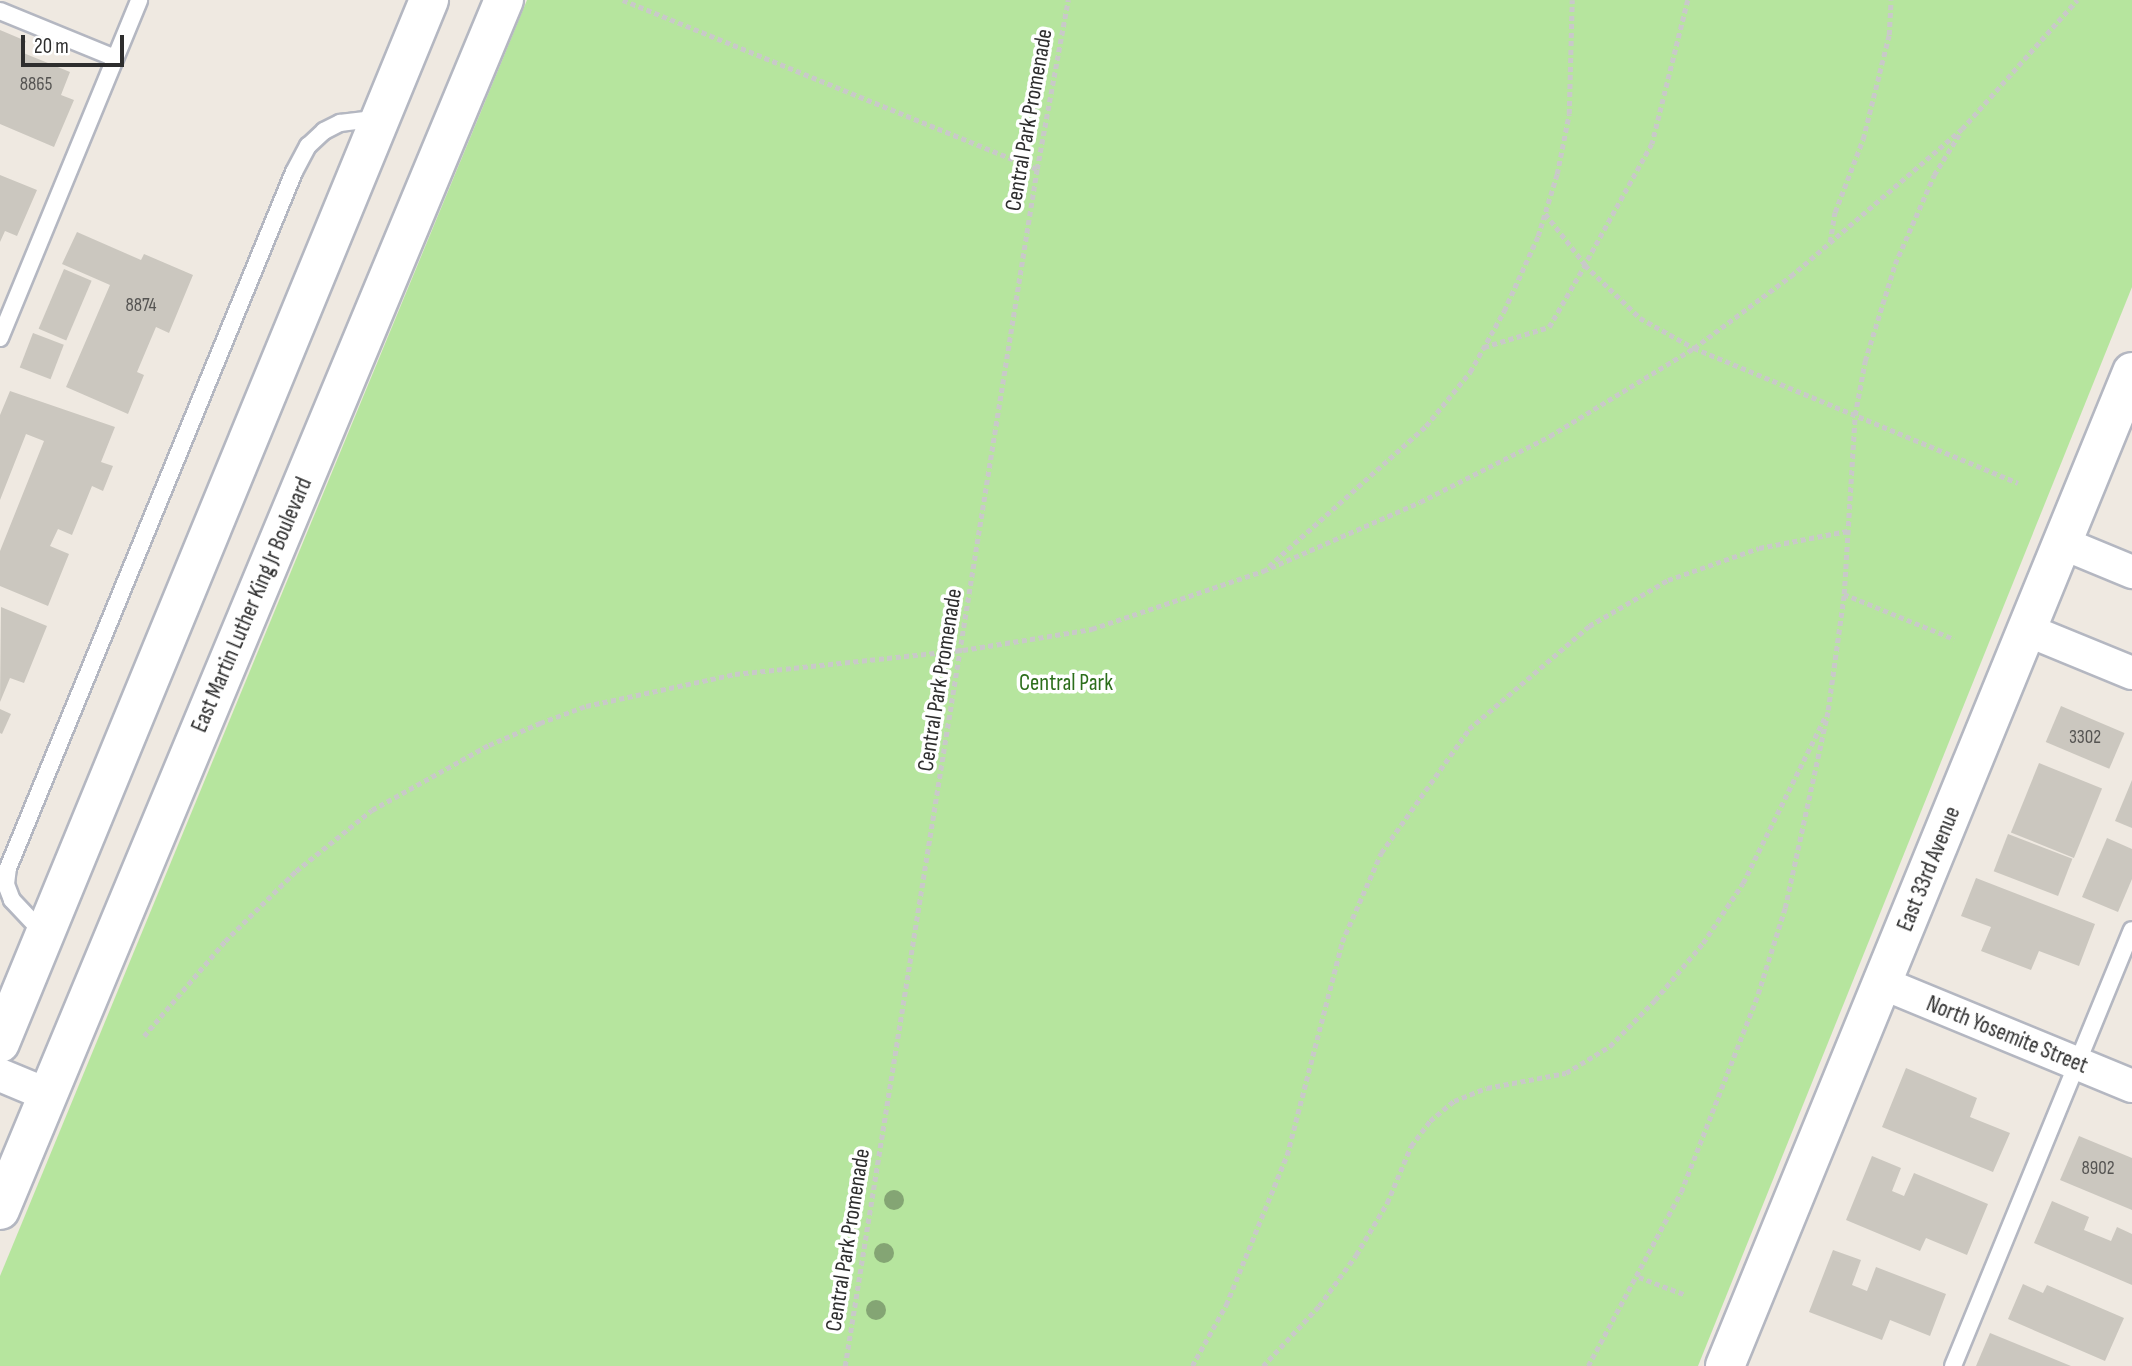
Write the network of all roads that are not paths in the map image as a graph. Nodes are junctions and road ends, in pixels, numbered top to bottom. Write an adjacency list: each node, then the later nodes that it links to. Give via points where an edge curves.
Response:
1 (139, 0): 5 (lane)
2 (429, 0): 6 (main road)
3 (504, 0): 21 (main road, East Martin Luther King Jr Boulevard)
4 (0, 11): 5 (lane)
5 (115, 58): 7 (lane)
6 (381, 118): 15 (main road); 15 (lane, via 340,123 324,131 308,146 294,172 18,842 6,884 12,900)
7 (4, 316): 8 (lane)
8 (0, 338)
9 (2132, 372): 10 (main road, East 33rd Avenue)
10 (2062, 543): 11 (street); 12 (main road, East 33rd Avenue)
11 (2132, 572)
12 (2026, 630): 13 (street); 16 (main road, East 33rd Avenue)
13 (2132, 673)
14 (2132, 930): 18 (lane)
15 (45, 934): 17 (main road)
16 (1882, 983): 18 (street, North Yosemite Street); 23 (main road, East 33rd Avenue)
17 (0, 1043)
18 (2077, 1063): 20 (street, North Yosemite Street); 24 (lane)
19 (0, 1075): 21 (street)
20 (2132, 1086)
21 (48, 1095): 22 (main road, East Martin Luther King Jr Boulevard)
22 (0, 1210)
23 (1728, 1365)
24 (1952, 1366)

